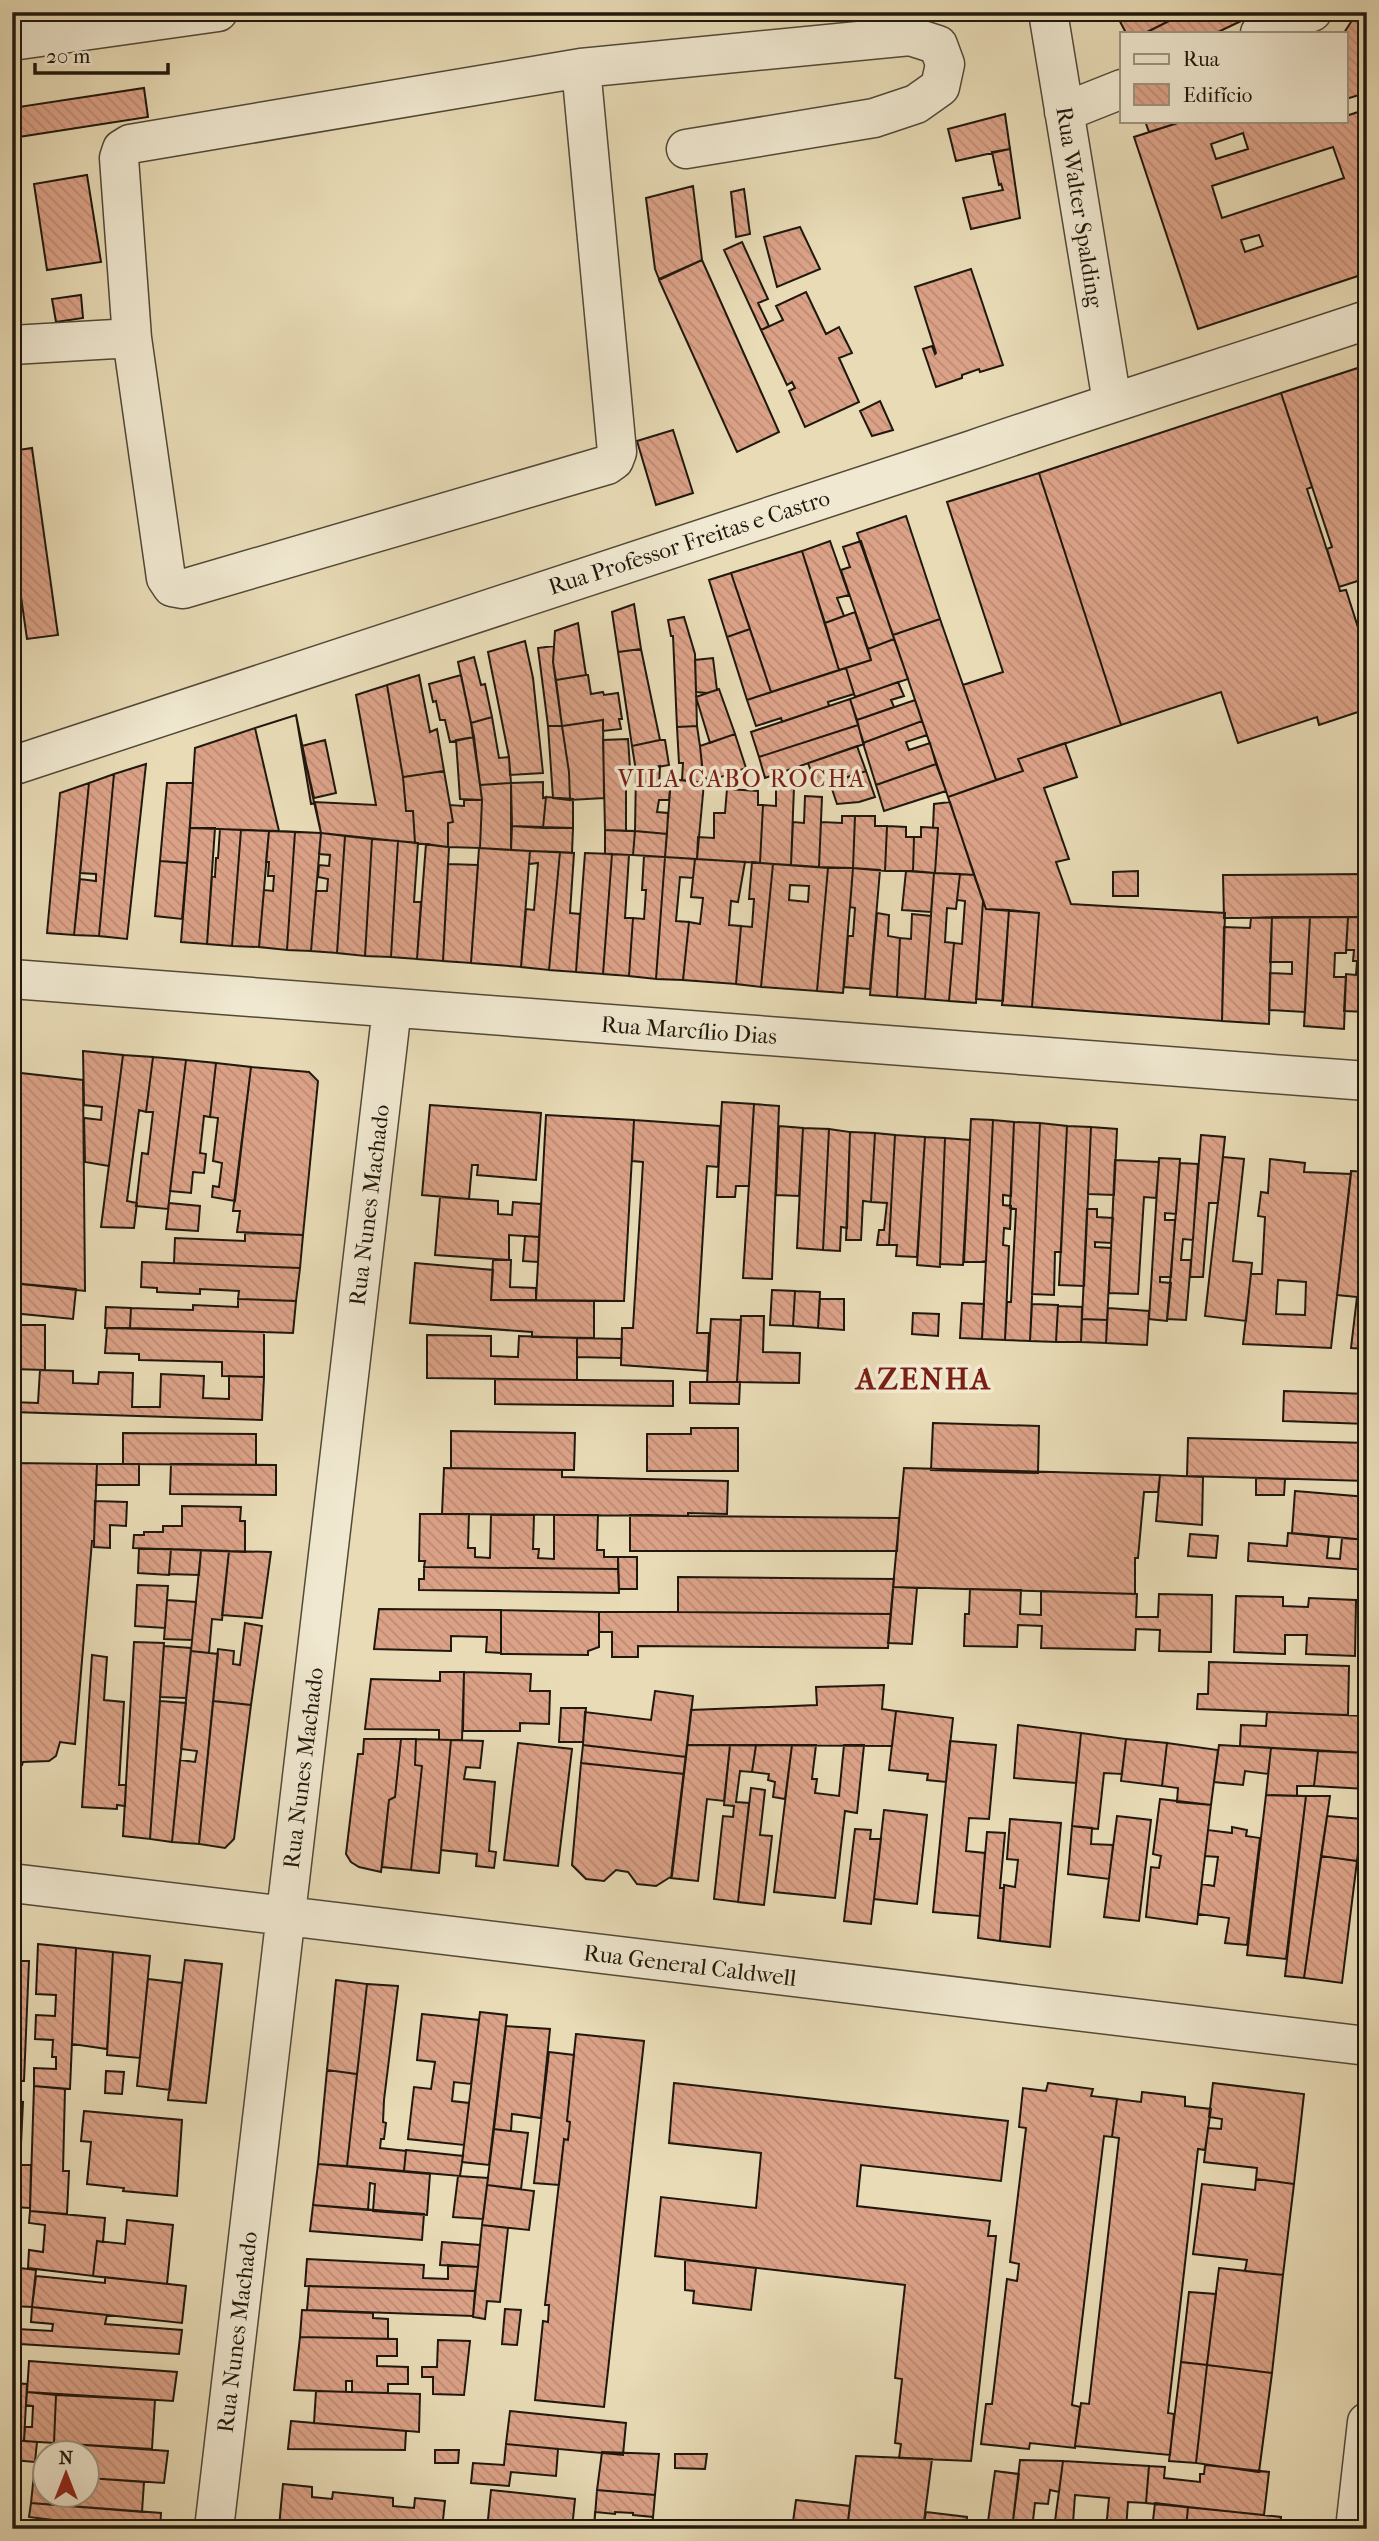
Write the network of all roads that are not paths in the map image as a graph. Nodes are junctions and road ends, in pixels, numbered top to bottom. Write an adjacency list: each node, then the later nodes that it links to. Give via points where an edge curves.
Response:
1 (218, 12): 5 (street)
2 (1048, 12): 8 (street, Rua Walter Spalding)
3 (1312, 12): 4 (street)
4 (1262, 32)
5 (12, 41)
6 (581, 68): 9 (street, via 910,36 938,45 946,64 940,87 916,104 874,118); 11 (street, via 130,144 119,158); 11 (street, via 617,452 607,465 183,589 172,587 166,578)
7 (1120, 90): 8 (street)
8 (1065, 112): 13 (street, Rua Walter Spalding)
9 (685, 149)
10 (1367, 320): 13 (street, Rua Professor Freitas e Castro)
11 (132, 338): 12 (street)
12 (12, 345)
13 (1112, 402): 14 (street, Rua Professor Freitas e Castro)
14 (12, 766)
15 (12, 979): 16 (street, Rua Marcílio Dias)
16 (392, 1008): 17 (street, Rua Marcílio Dias); 19 (street, Rua Nunes Machado)
17 (1367, 1081)
18 (12, 1884): 19 (street, Rua General Caldwell)
19 (286, 1916): 20 (street, Rua General Caldwell); 22 (street, Rua Nunes Machado)
20 (1367, 2046)
21 (1367, 2422): 23 (street)
22 (214, 2529)
23 (1355, 2529)

